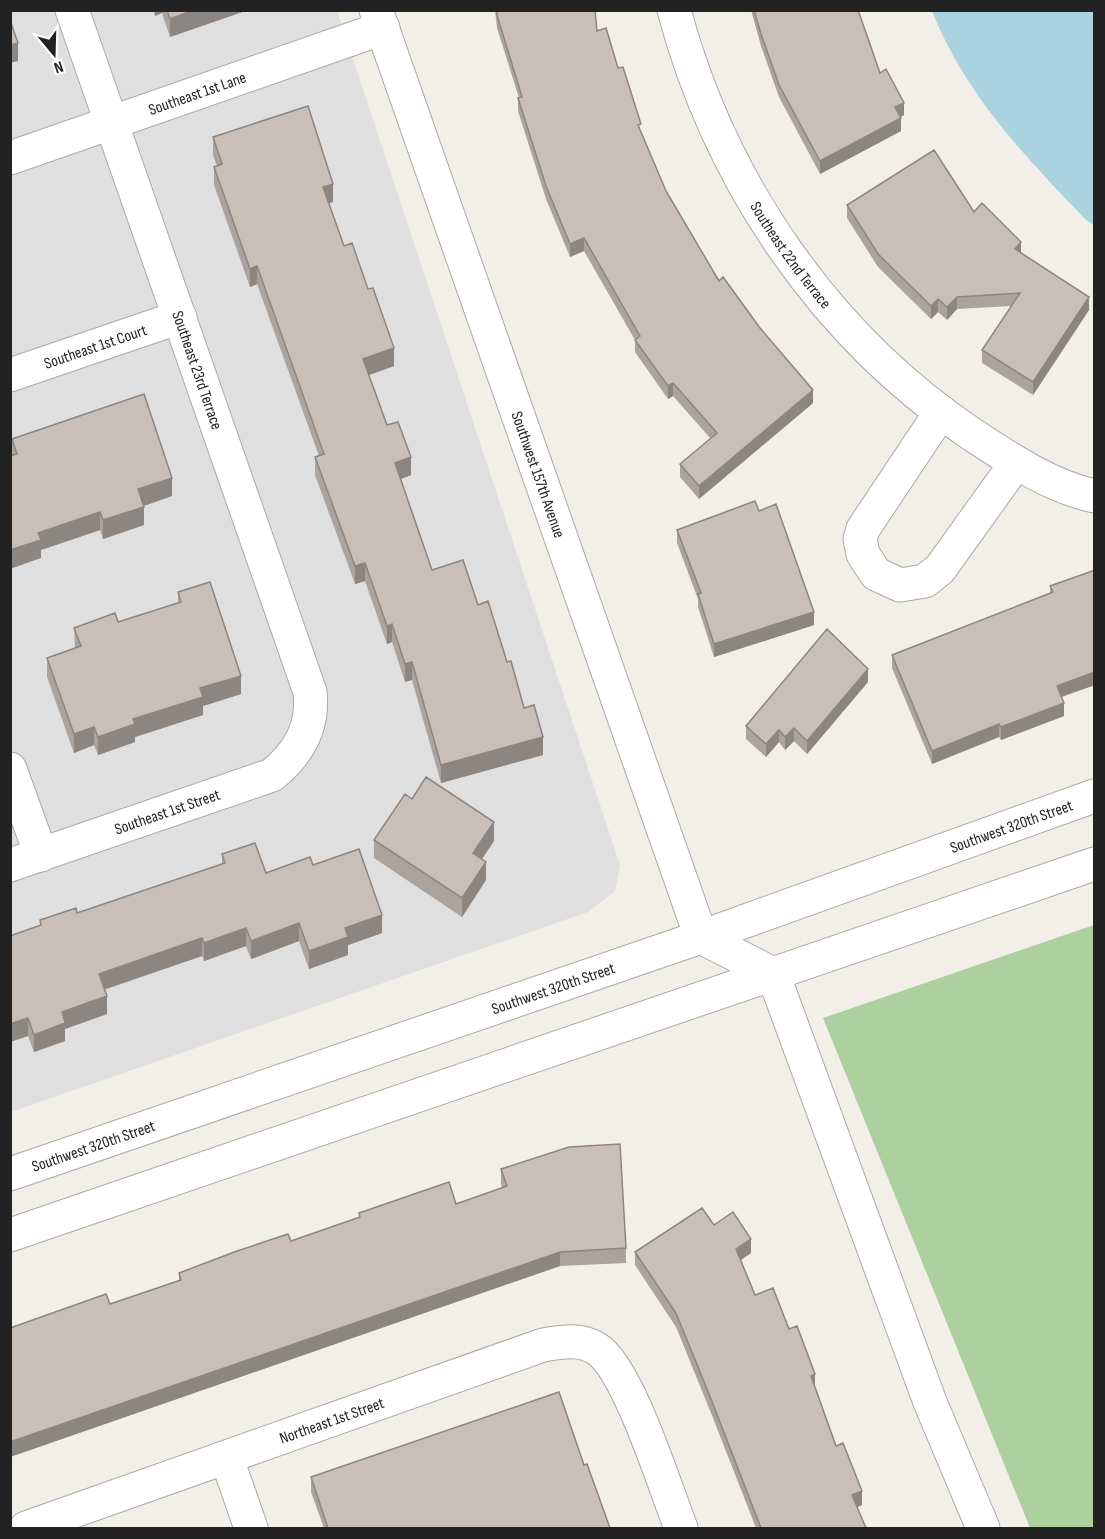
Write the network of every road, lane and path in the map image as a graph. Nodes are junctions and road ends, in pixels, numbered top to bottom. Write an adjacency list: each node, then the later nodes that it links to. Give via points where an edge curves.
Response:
1 (72, 10): 4 (street, Southeast 23rd Terrace)
2 (674, 10): 8 (street, Southeast 22nd Terrace, via 692,70 720,137 734,168 776,236 829,310)
3 (380, 20): 4 (street, Southeast 1st Lane, via 196,94); 16 (street, Southwest 157th Avenue)
4 (111, 123): 5 (street, Southeast 1st Lane); 6 (street, Southeast 23rd Terrace)
5 (10, 158)
6 (180, 317): 7 (street, Southeast 1st Court); 11 (street, Southeast 23rd Terrace, via 310,692 312,707)
7 (10, 375)
8 (940, 412): 9 (street, Southeast 22nd Terrace); 9 (street, via 863,529 863,555 876,574 905,586 931,578)
9 (1016, 463): 10 (street, via 1051,481)
10 (1095, 496)
11 (307, 731): 14 (street, Southeast 1st Street, via 291,757 272,775)
12 (10, 769): 14 (street)
13 (1095, 796): 16 (street, Southwest 320th Street)
14 (26, 860)
15 (1095, 864): 17 (street)
16 (701, 937): 17 (street); 18 (street, Southwest 320th Street)
17 (773, 974): 19 (street); 24 (street, via 930,1402)
18 (10, 1174)
19 (10, 1235)
20 (227, 1459): 21 (street, Northeast 1st Street); 22 (street); 23 (street, Northeast 1st Street, via 543,1346 574,1341 599,1350 625,1384)
21 (26, 1528)
22 (251, 1528)
23 (681, 1528)
24 (983, 1528)

